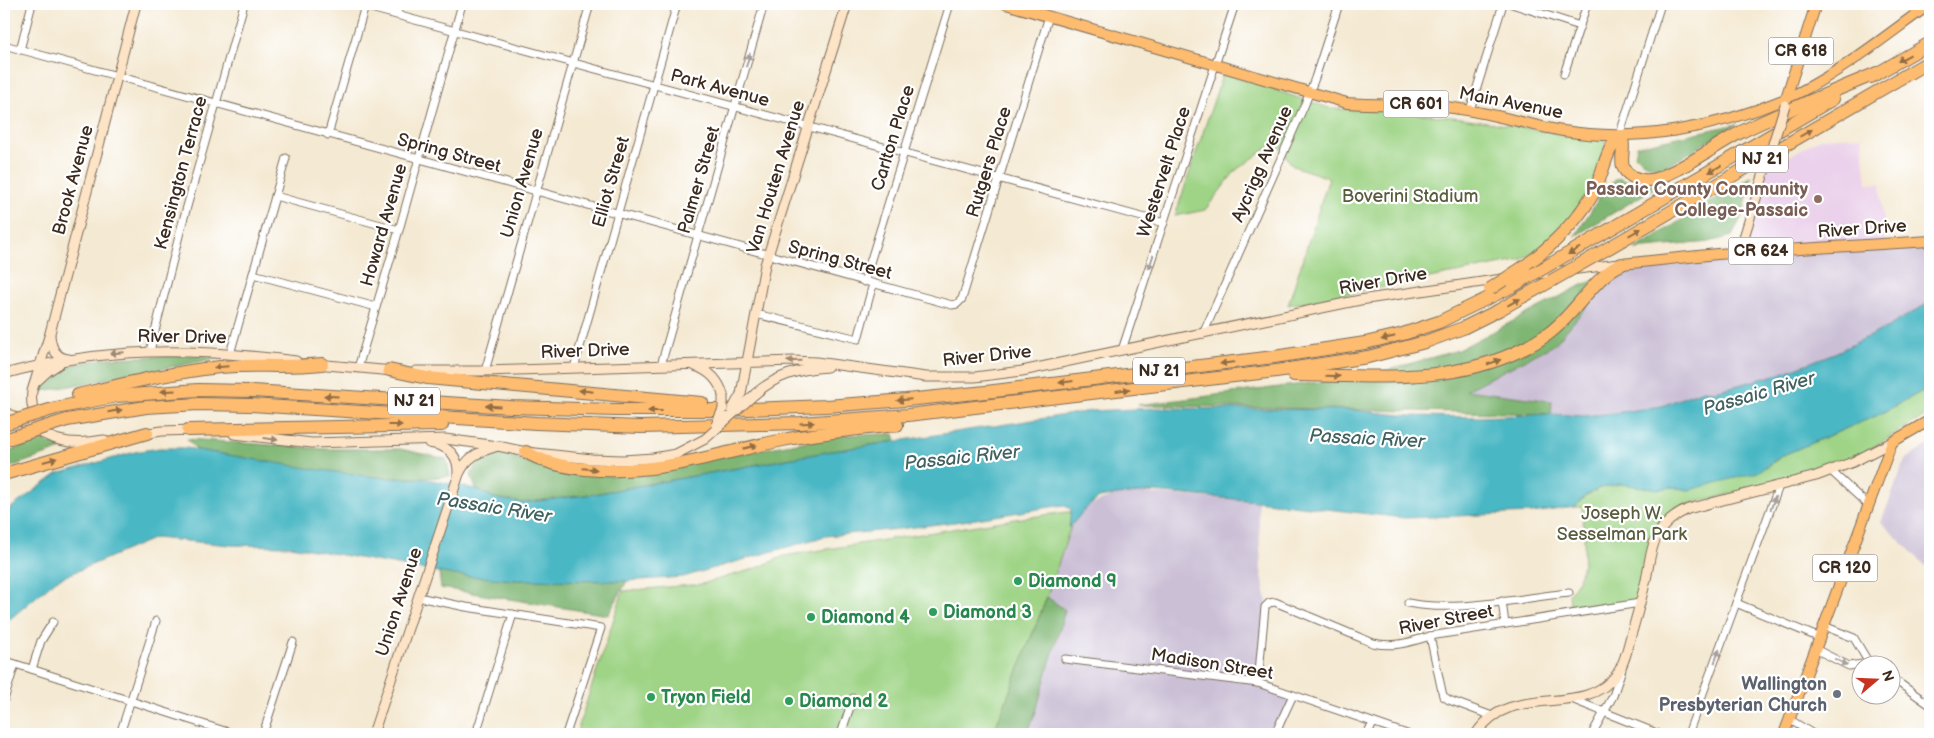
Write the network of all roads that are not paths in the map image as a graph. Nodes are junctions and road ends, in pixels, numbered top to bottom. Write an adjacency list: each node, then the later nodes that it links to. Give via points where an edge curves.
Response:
1 (32, 4): 28 (street)
2 (136, 4): 34 (main road, Brook Avenue)
3 (244, 4): 38 (street, Kensington Terrace)
4 (356, 4): 21 (street, Park Avenue)
5 (394, 4): 22 (street)
6 (462, 4): 25 (street, Howard Avenue)
7 (590, 4): 30 (street, Union Avenue)
8 (677, 4): 35 (street, Elliot Street)
9 (764, 4): 39 (street, Palmer Street, one-way to 9)
10 (847, 4): 41 (main road, Van Houten Avenue)
11 (950, 4): 44 (street, Carlton Place)
12 (1008, 4): 23 (main road, Main Avenue / CR 601)
13 (1235, 4): 31 (street, Westervelt Place)
14 (1339, 4): 36 (street, Aycrigg Avenue)
15 (1504, 4): 40 (street)
16 (1512, 4): 24 (street)
17 (1587, 4): 24 (street)
18 (1661, 4): 43 (street)
19 (1816, 4): 37 (main road, CR 618)
20 (1930, 4): 37 (main road, Main Avenue / CR 601)
21 (365, 6): 22 (street, Park Avenue); 42 (street)
22 (399, 16): 25 (street, Park Avenue)
23 (1049, 16): 31 (main road, Main Avenue / CR 601); 47 (street, Rutgers Place)
24 (1580, 26): 33 (street)
25 (454, 31): 30 (street, Park Avenue); 46 (street, Howard Avenue)
26 (1930, 43): 32 (highway, NJ 21, one-way to 32)
27 (4, 45): 28 (street, Spring Street)
28 (20, 50): 34 (street, Spring Street)
29 (1930, 61): 84 (highway, NJ 21, one-way to 29, bridge, via 1388,353 1481,319)
30 (573, 63): 35 (street, Park Avenue); 48 (street, Union Avenue)
31 (1214, 65): 36 (main road, Main Avenue / CR 601); 51 (street, Westervelt Place)
32 (1877, 73): 43 (highway, via 1742,132 1653,180 1638,179 1627,172 1621,160); 66 (highway, NJ 21, one-way to 66, bridge, via 1513,286)
33 (1564, 74)
34 (117, 76): 38 (street, Spring Street); 67 (main road, Brook Avenue)
35 (654, 85): 39 (street, Park Avenue); 50 (street, Elliot Street)
36 (1310, 93): 40 (main road, Main Avenue / CR 601, via 1347,103 1409,104); 68 (street, Aycrigg Avenue)
37 (1786, 102): 43 (main road, Main Avenue / CR 601, via 1693,128); 57 (main road, CR 618, bridge)
38 (216, 104): 42 (street, Spring Street); 70 (street, Kensington Terrace)
39 (735, 107): 41 (street, Park Avenue); 54 (street, Palmer Street)
40 (1470, 110): 43 (main road, Main Avenue / CR 601, via 1563,131)
41 (808, 127): 44 (street, Park Avenue); 58 (main road, Van Houten Avenue)
42 (328, 135): 46 (street, Spring Street)
43 (1621, 136): 66 (highway, bridge, via 1612,144 1601,178 1579,215 1560,237 1525,266)
44 (904, 153): 47 (street, Park Avenue); 61 (street, Carlton Place)
45 (286, 158): 49 (street)
46 (418, 160): 48 (street, Spring Street); 52 (street, Howard Avenue)
47 (1000, 179): 51 (street, Park Avenue); 63 (street, Rutgers Place, via 962,299 958,304)
48 (537, 192): 50 (street, Spring Street); 82 (street, Union Avenue)
49 (275, 196): 52 (street); 60 (street)
50 (618, 215): 54 (street, Spring Street); 80 (street, Elliot Street)
51 (1164, 223): 69 (street, Westervelt Place, one-way to 69)
52 (399, 230): 64 (street, Howard Avenue)
53 (1930, 233): 55 (main road)
54 (698, 237): 58 (street, Spring Street); 77 (street, Palmer Street)
55 (1901, 241): 56 (main road, River Drive / CR 624); 57 (main road, River Drive / CR 624)
56 (1930, 241)
57 (1739, 253): 59 (main road, River Drive / CR 624)
58 (768, 256): 61 (street, Spring Street); 65 (main road, Van Houten Avenue)
59 (1622, 264): 68 (main road, River Drive / CR 624, via 1362,300); 84 (highway, one-way to 59, via 1415,376 1478,367 1509,356 1550,332 1603,276)
60 (253, 274): 64 (street); 71 (street)
61 (864, 282): 62 (street, Spring Street)
62 (873, 284): 63 (street, Spring Street); 65 (street, via 858,339)
63 (946, 303)
64 (376, 307): 79 (street, Howard Avenue)
65 (756, 314): 73 (main road, Van Houten Avenue)
66 (1420, 329): 88 (highway, NJ 21, one-way to 88, via 1366,343 1266,358 959,395)
67 (50, 333): 72 (main road, via 56,353); 76 (main road, Brook Avenue)
68 (1203, 334): 69 (main road, River Drive / CR 624)
69 (1122, 350): 78 (main road, River Drive / CR 624, via 1022,371 975,377 926,377)
70 (150, 351): 71 (main road, River Drive / CR 624); 72 (main road, River Drive / CR 624, one-way to 72)
71 (230, 354): 74 (main road, River Drive / CR 624)
72 (72, 359): 76 (main road, River Drive / CR 624); 85 (main road, via 48,371)
73 (748, 362): 75 (main road, River Drive / CR 624); 78 (main road, River Drive / CR 624, one-way to 73, via 804,361); 90 (main road, Van Houten Avenue, bridge, via 741,394)
74 (322, 364): 79 (main road, River Drive / CR 624); 87 (highway, one-way to 87, via 205,369 153,378)
75 (686, 364): 77 (main road, River Drive / CR 624); 97 (main road, bridge, via 708,372 718,381 723,395 721,416)
76 (40, 365): 83 (main road, CR 624); 85 (main road, Brook Avenue)
77 (661, 365): 80 (main road, River Drive / CR 624)
78 (840, 366): 90 (main road, CR 624, bridge, via 786,374 769,382)
79 (358, 368): 81 (main road, River Drive / CR 624)
80 (574, 368): 82 (main road, River Drive / CR 624)
81 (389, 370): 82 (main road, River Drive / CR 624); 88 (highway, one-way to 81, via 427,378)
82 (485, 371)
83 (4, 374)
84 (1249, 374): 86 (highway, NJ 21, one-way to 84)
85 (32, 391): 100 (main road, via 32,408 39,424 53,436)
86 (1040, 400): 92 (highway, NJ 21, one-way to 86, via 757,425 916,414); 102 (highway, one-way to 86, via 547,462 580,468 652,468 804,436 938,420)
87 (55, 405): 88 (highway, NJ 21, one-way to 87, via 563,409 198,390 126,395); 93 (highway, bridge)
88 (774, 408)
89 (4, 411): 100 (main road, CR 624, via 51,438)
90 (724, 420): 97 (main road, CR 624, bridge)
91 (1930, 420): 99 (main road)
92 (510, 422): 94 (highway, one-way to 92); 98 (highway, NJ 21, one-way to 92, bridge, via 67,420 146,407 207,404)
93 (4, 423)
94 (188, 430): 95 (main road, CR 624); 96 (main road, CR 624, one-way to 96, via 312,443)
95 (147, 433): 100 (main road, CR 624); 104 (highway, one-way to 95)
96 (399, 439): 101 (main road, CR 624, via 445,439); 105 (main road, via 449,449 456,459)
97 (705, 439): 102 (main road, CR 624, via 676,454 638,460 600,460)
98 (4, 440)
99 (1892, 442): 103 (main road); 107 (main road, CR 120)
100 (79, 443)
101 (498, 446): 102 (main road, CR 624); 105 (main road, Union Avenue, via 471,456)
102 (526, 452)
103 (1831, 471): 106 (main road); 107 (street)
104 (4, 474)
105 (457, 481): 109 (main road, Union Avenue)
106 (1779, 486): 112 (main road, via 1688,509 1671,519 1654,544); 113 (street, one-way to 106)
107 (1868, 505): 118 (main road, CR 120)
108 (1569, 593): 110 (street)
109 (418, 597): 114 (street); 145 (main road, Union Avenue)
110 (1502, 601): 111 (street, via 1428,608); 117 (street)
111 (1408, 603)
112 (1640, 603): 117 (street, River Street); 125 (main road)
113 (1736, 603): 120 (street); 155 (street, one-way to 113)
114 (513, 614): 146 (street); 147 (street, via 601,628)
115 (156, 621): 136 (street)
116 (53, 622): 129 (street, via 41,641)
117 (1505, 624): 119 (street, River Street)
118 (1824, 626): 120 (main road, CR 120); 123 (street, via 1854,638)
119 (1430, 636): 130 (street, River Street, via 1386,646 1275,602 1269,603 1265,606); 139 (street, via 1443,696)
120 (1820, 638): 122 (main road, CR 120)
121 (293, 642): 144 (street)
122 (1816, 649): 128 (street, one-way to 128); 140 (main road, CR 120)
123 (1866, 656)
124 (1065, 658): 130 (street, Madison Street)
125 (1624, 660): 134 (main road, via 1617,674 1602,688); 138 (street, via 1613,696)
126 (6, 661): 127 (street)
127 (15, 664): 129 (street); 135 (street)
128 (1852, 666)
129 (32, 669): 136 (street)
130 (1258, 683): 132 (street, Madison Street)
131 (1902, 685): 137 (street)
132 (1293, 695): 141 (street, Madison Street); 149 (street)
133 (853, 698): 148 (street)
134 (1569, 698): 138 (street); 139 (main road, via 1515,705)
135 (4, 700)
136 (130, 701): 142 (street); 143 (street)
137 (1930, 705)
138 (1604, 712): 153 (street); 154 (street)
139 (1492, 716): 152 (main road)
140 (1789, 719): 156 (main road, CR 120); 157 (street)
141 (1374, 723): 150 (street); 151 (street, Madison Street)
142 (120, 734)
143 (234, 734)
144 (263, 734)
145 (373, 734)
146 (476, 734)
147 (566, 734)
148 (842, 734)
149 (1276, 734)
150 (1366, 734)
151 (1407, 734)
152 (1476, 734)
153 (1592, 734)
154 (1658, 734)
155 (1688, 734)
156 (1784, 734)
157 (1813, 734)

